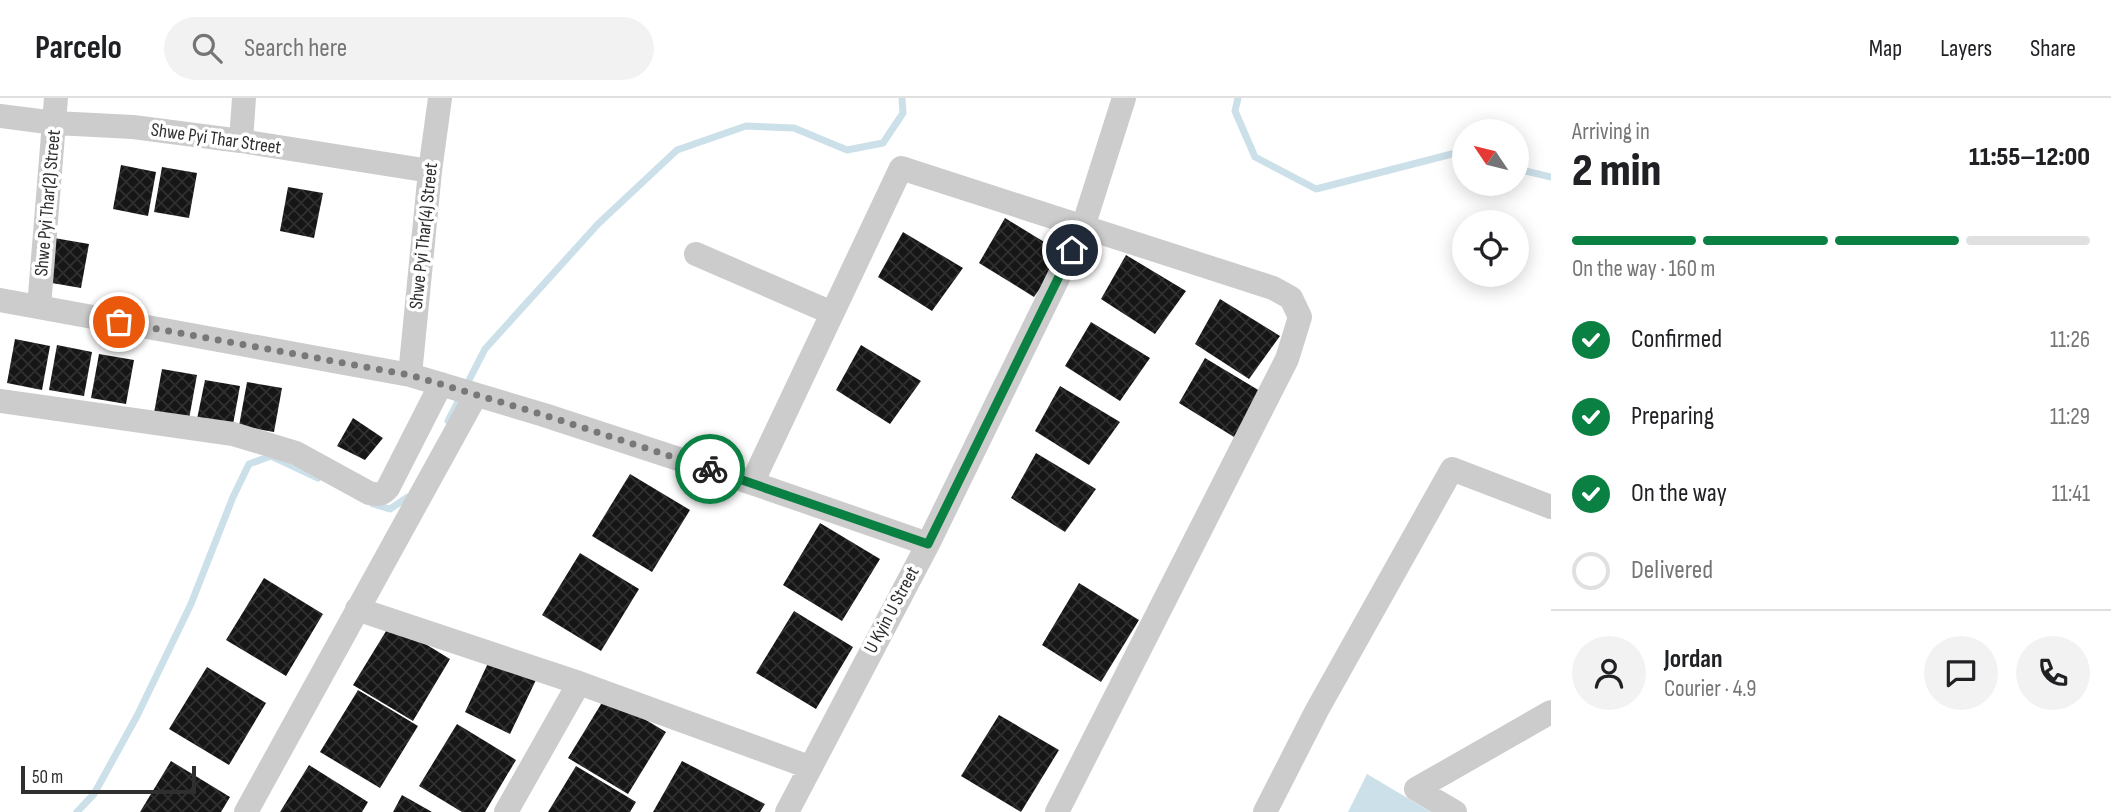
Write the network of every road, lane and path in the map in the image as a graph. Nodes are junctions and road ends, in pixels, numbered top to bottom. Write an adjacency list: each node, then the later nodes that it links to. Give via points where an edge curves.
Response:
1 (56, 98): 6 (street, Shwe Pyi Thar(2) Street)
2 (244, 98): 7 (street)
3 (440, 98): 8 (street, Shwe Pyi Thar(4) Street)
4 (1124, 98): 9 (street, U Kyin U Street)
5 (0, 116): 6 (street, Shwe Pyi Thar Street)
6 (54, 123): 7 (street, Shwe Pyi Thar Street, via 133,127); 12 (street, Shwe Pyi Thar(2) Street)
7 (241, 141): 8 (street, Shwe Pyi Thar Street)
8 (430, 171): 14 (street, Shwe Pyi Thar(4) Street)
9 (1083, 228): 13 (street, via 901,168); 20 (street, U Kyin U Street); 28 (street, via 1273,288 1291,298 1300,317 1287,359)
10 (696, 254): 13 (street)
11 (0, 300): 12 (street)
12 (39, 307): 14 (street)
13 (832, 313): 18 (street)
14 (410, 375): 15 (street)
15 (441, 384): 16 (street); 17 (street, via 388,488 378,495 296,453 233,435)
16 (476, 395): 18 (street); 21 (street)
17 (0, 401)
18 (752, 483): 20 (street)
19 (1551, 508): 29 (street, via 1452,469)
20 (928, 544): 24 (street, U Kyin U Street)
21 (357, 609): 22 (street); 25 (street)
22 (579, 683): 24 (street); 26 (street)
23 (1551, 712): 30 (street, via 1416,789)
24 (809, 767): 27 (street, U Kyin U Street)
25 (246, 812)
26 (506, 812)
27 (787, 812)
28 (1056, 812)
29 (1265, 812)
30 (1455, 812)

